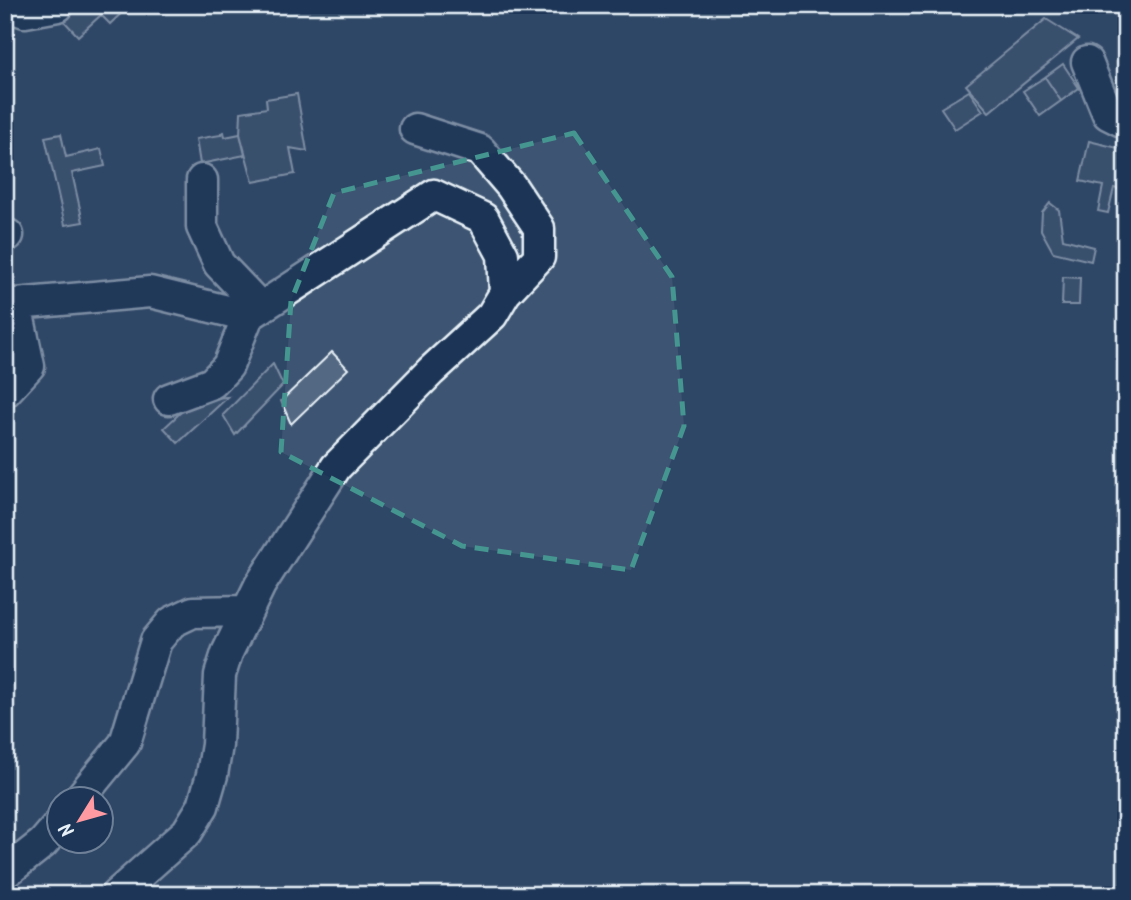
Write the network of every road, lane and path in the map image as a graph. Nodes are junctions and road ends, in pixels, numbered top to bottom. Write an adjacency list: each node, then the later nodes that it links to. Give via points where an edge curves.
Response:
1 (5, 5): 2 (lane, via 25,12)
2 (58, 6)
3 (1087, 62): 4 (lane, via 1108,114)
4 (1126, 122)
5 (415, 129): 7 (lane, via 480,150 538,228 539,257)
6 (202, 180): 9 (lane, via 202,227 219,264)
7 (505, 293): 9 (lane, via 503,255 483,218 434,195); 12 (lane, via 492,315 336,467)
8 (10, 305): 9 (lane, via 150,292); 10 (lane, via 29,366)
9 (254, 312): 11 (lane, via 228,366 212,383)
10 (5, 392)
11 (169, 399)
12 (246, 611): 13 (lane, via 193,612 172,622 156,641 125,743); 16 (lane, via 220,675 217,745 203,806 187,832)
13 (90, 785)
14 (46, 839): 15 (lane)
15 (5, 873)
16 (116, 895)

